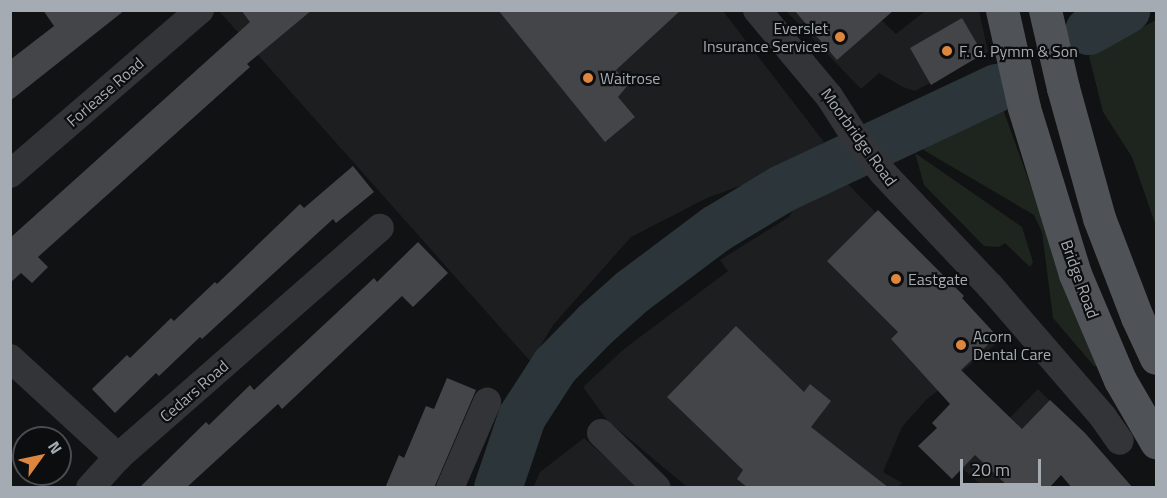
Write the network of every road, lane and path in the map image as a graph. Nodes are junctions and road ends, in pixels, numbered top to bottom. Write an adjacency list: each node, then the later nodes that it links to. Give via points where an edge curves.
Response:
1 (200, 10): 5 (street, Forlease Road)
2 (761, 12): 12 (street, Moorbridge Road, via 829,96 883,173 999,278)
3 (1046, 15): 7 (main road, via 1100,218)
4 (1005, 25): 13 (main road, Bridge Road, via 1024,108 1075,274 1120,380)
5 (10, 174)
6 (380, 228): 14 (street, Cedars Road)
7 (1154, 353): 9 (main road, via 1150,378)
8 (10, 358): 14 (street)
9 (1156, 399)
10 (487, 402): 16 (street)
11 (601, 433): 17 (street)
12 (1120, 441)
13 (1156, 442)
14 (118, 457): 15 (street, Cedars Road)
15 (90, 488)
16 (450, 488)
17 (657, 488)

